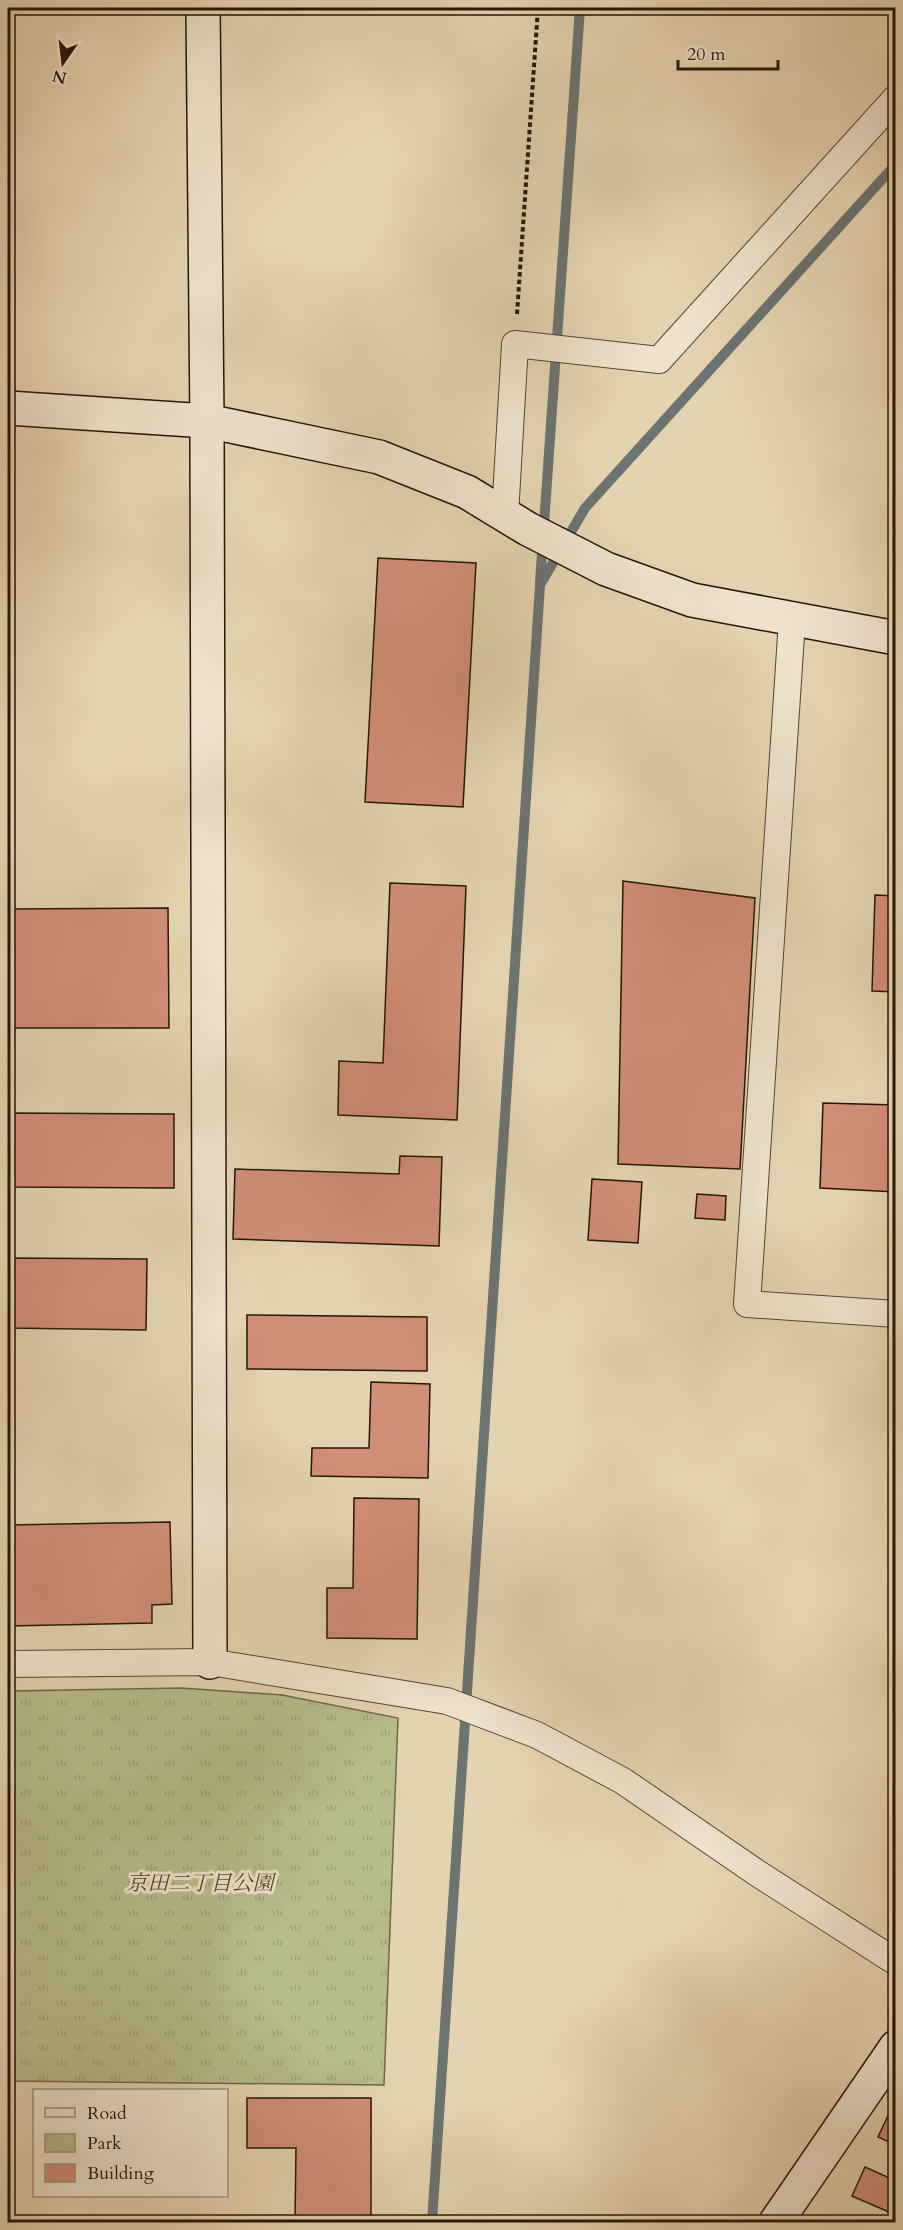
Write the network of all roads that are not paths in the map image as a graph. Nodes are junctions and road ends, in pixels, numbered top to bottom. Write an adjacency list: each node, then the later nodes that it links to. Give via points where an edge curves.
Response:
1 (203, 8): 4 (street)
2 (896, 98): 5 (street, via 659,360 515,344)
3 (8, 408): 4 (street)
4 (207, 421): 5 (street, via 379,457 467,492); 9 (street)
5 (516, 522): 6 (street, via 606,569 693,600)
6 (792, 620): 7 (street); 8 (street, via 747,1305)
7 (896, 638)
8 (896, 1314)
9 (210, 1662): 10 (street); 11 (street, via 452,1702 537,1735 623,1780 757,1873)
10 (8, 1664)
11 (896, 1962)
12 (896, 2047): 13 (street)
13 (776, 2223)

